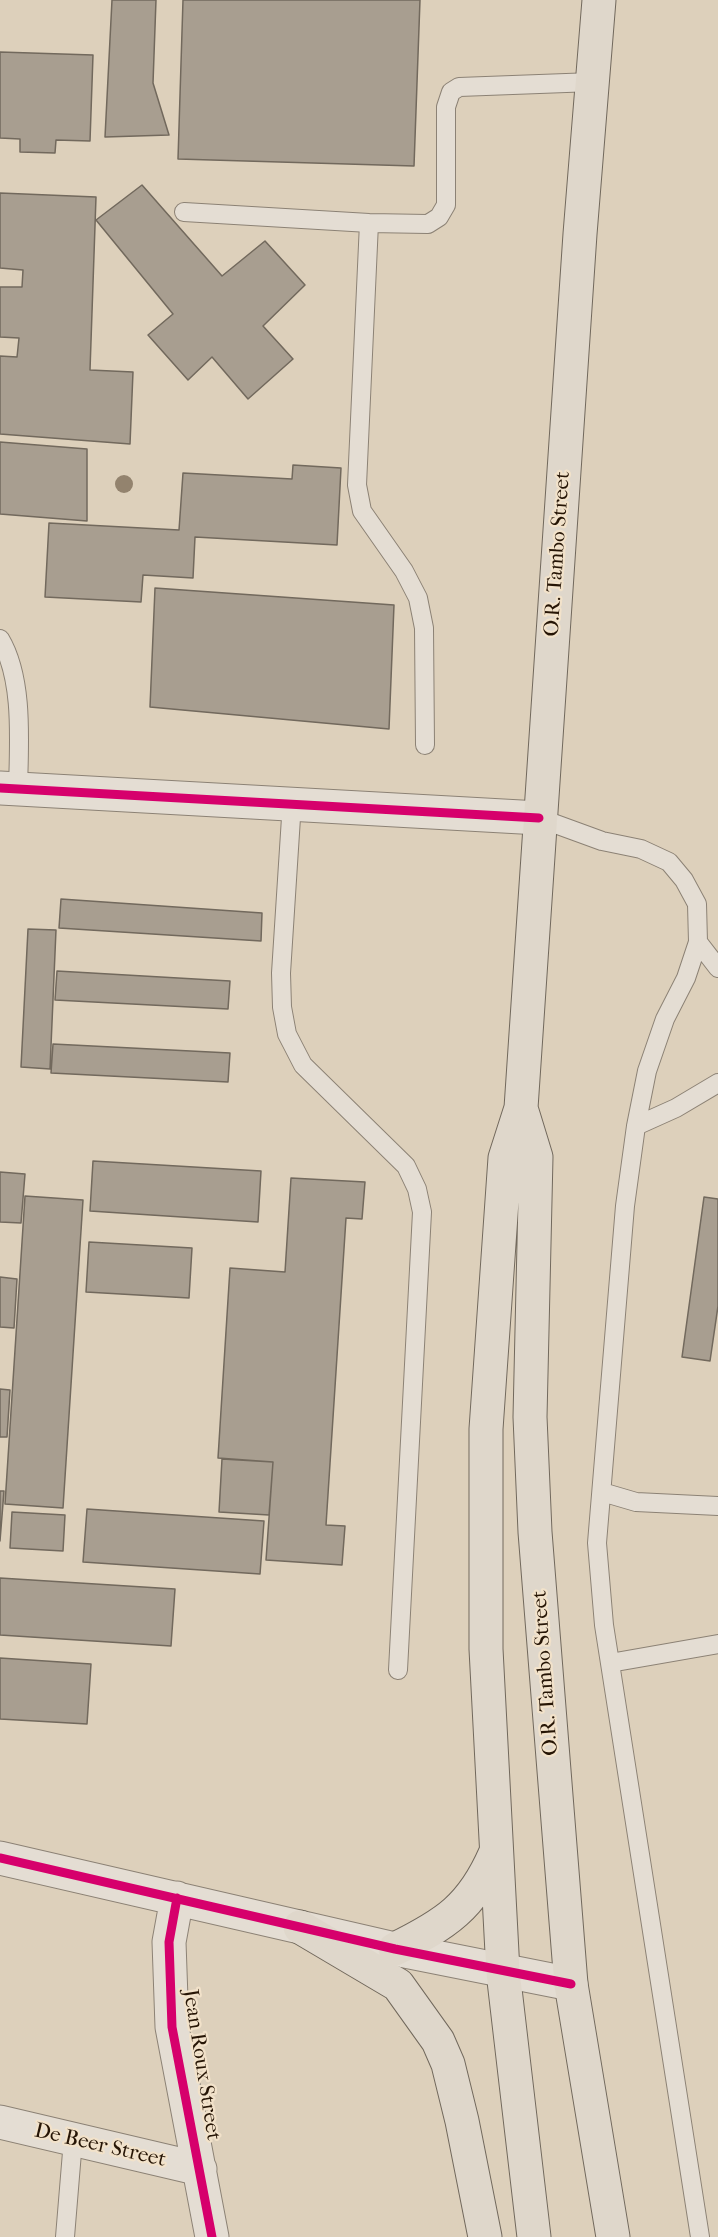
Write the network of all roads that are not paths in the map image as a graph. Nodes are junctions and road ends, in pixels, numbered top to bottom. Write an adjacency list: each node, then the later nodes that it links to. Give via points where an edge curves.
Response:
1 (599, 0): 2 (main road, O.R. Tambo Street)
2 (593, 82): 4 (lane, via 459,87 451,92 446,106 446,205 439,217 428,224); 9 (main road, O.R. Tambo Street)
3 (184, 212): 4 (lane)
4 (369, 223): 6 (lane, via 357,485 362,511 404,570 418,598 424,628)
5 (0, 639): 7 (lane, via 12,666 19,730)
6 (425, 745)
7 (9, 788): 8 (street)
8 (292, 802): 9 (street); 19 (lane, via 280,973 287,1034 303,1065 406,1166 422,1212)
9 (539, 818): 10 (lane, via 602,841 642,849 669,862 697,904); 13 (main road, O.R. Tambo Street)
10 (698, 942): 11 (lane); 14 (lane, via 647,1071)
11 (718, 968)
12 (718, 1083): 14 (lane)
13 (522, 1108): 20 (main road, O.R. Tambo Street, via 505,1158 486,1429 486,1649); 26 (main road, O.R. Tambo Street, via 536,1157 532,1451 535,1532)
14 (636, 1126): 15 (lane, via 625,1206)
15 (602, 1492): 16 (lane, via 636,1502); 18 (lane, via 597,1543)
16 (718, 1506)
17 (718, 1644): 18 (lane)
18 (609, 1663): 35 (lane)
19 (398, 1670)
20 (495, 1854): 24 (main road, via 483,1881 453,1916 433,1931); 25 (main road, O.R. Tambo Street)
21 (0, 1858): 22 (street)
22 (177, 1898): 23 (street); 29 (street, Jean Roux Street, via 169,1942 172,2027)
23 (300, 1927): 24 (street); 32 (main road, via 398,1985 438,2041 462,2121)
24 (395, 1949): 25 (street)
25 (503, 1972): 26 (street); 33 (main road, O.R. Tambo Street)
26 (571, 1984): 34 (main road, O.R. Tambo Street)
27 (0, 2122): 28 (street, De Beer Street)
28 (73, 2140): 29 (street, De Beer Street); 30 (lane)
29 (200, 2169): 31 (street, Jean Roux Street)
30 (65, 2237)
31 (212, 2237)
32 (485, 2237)
33 (534, 2237)
34 (613, 2237)
35 (700, 2237)

